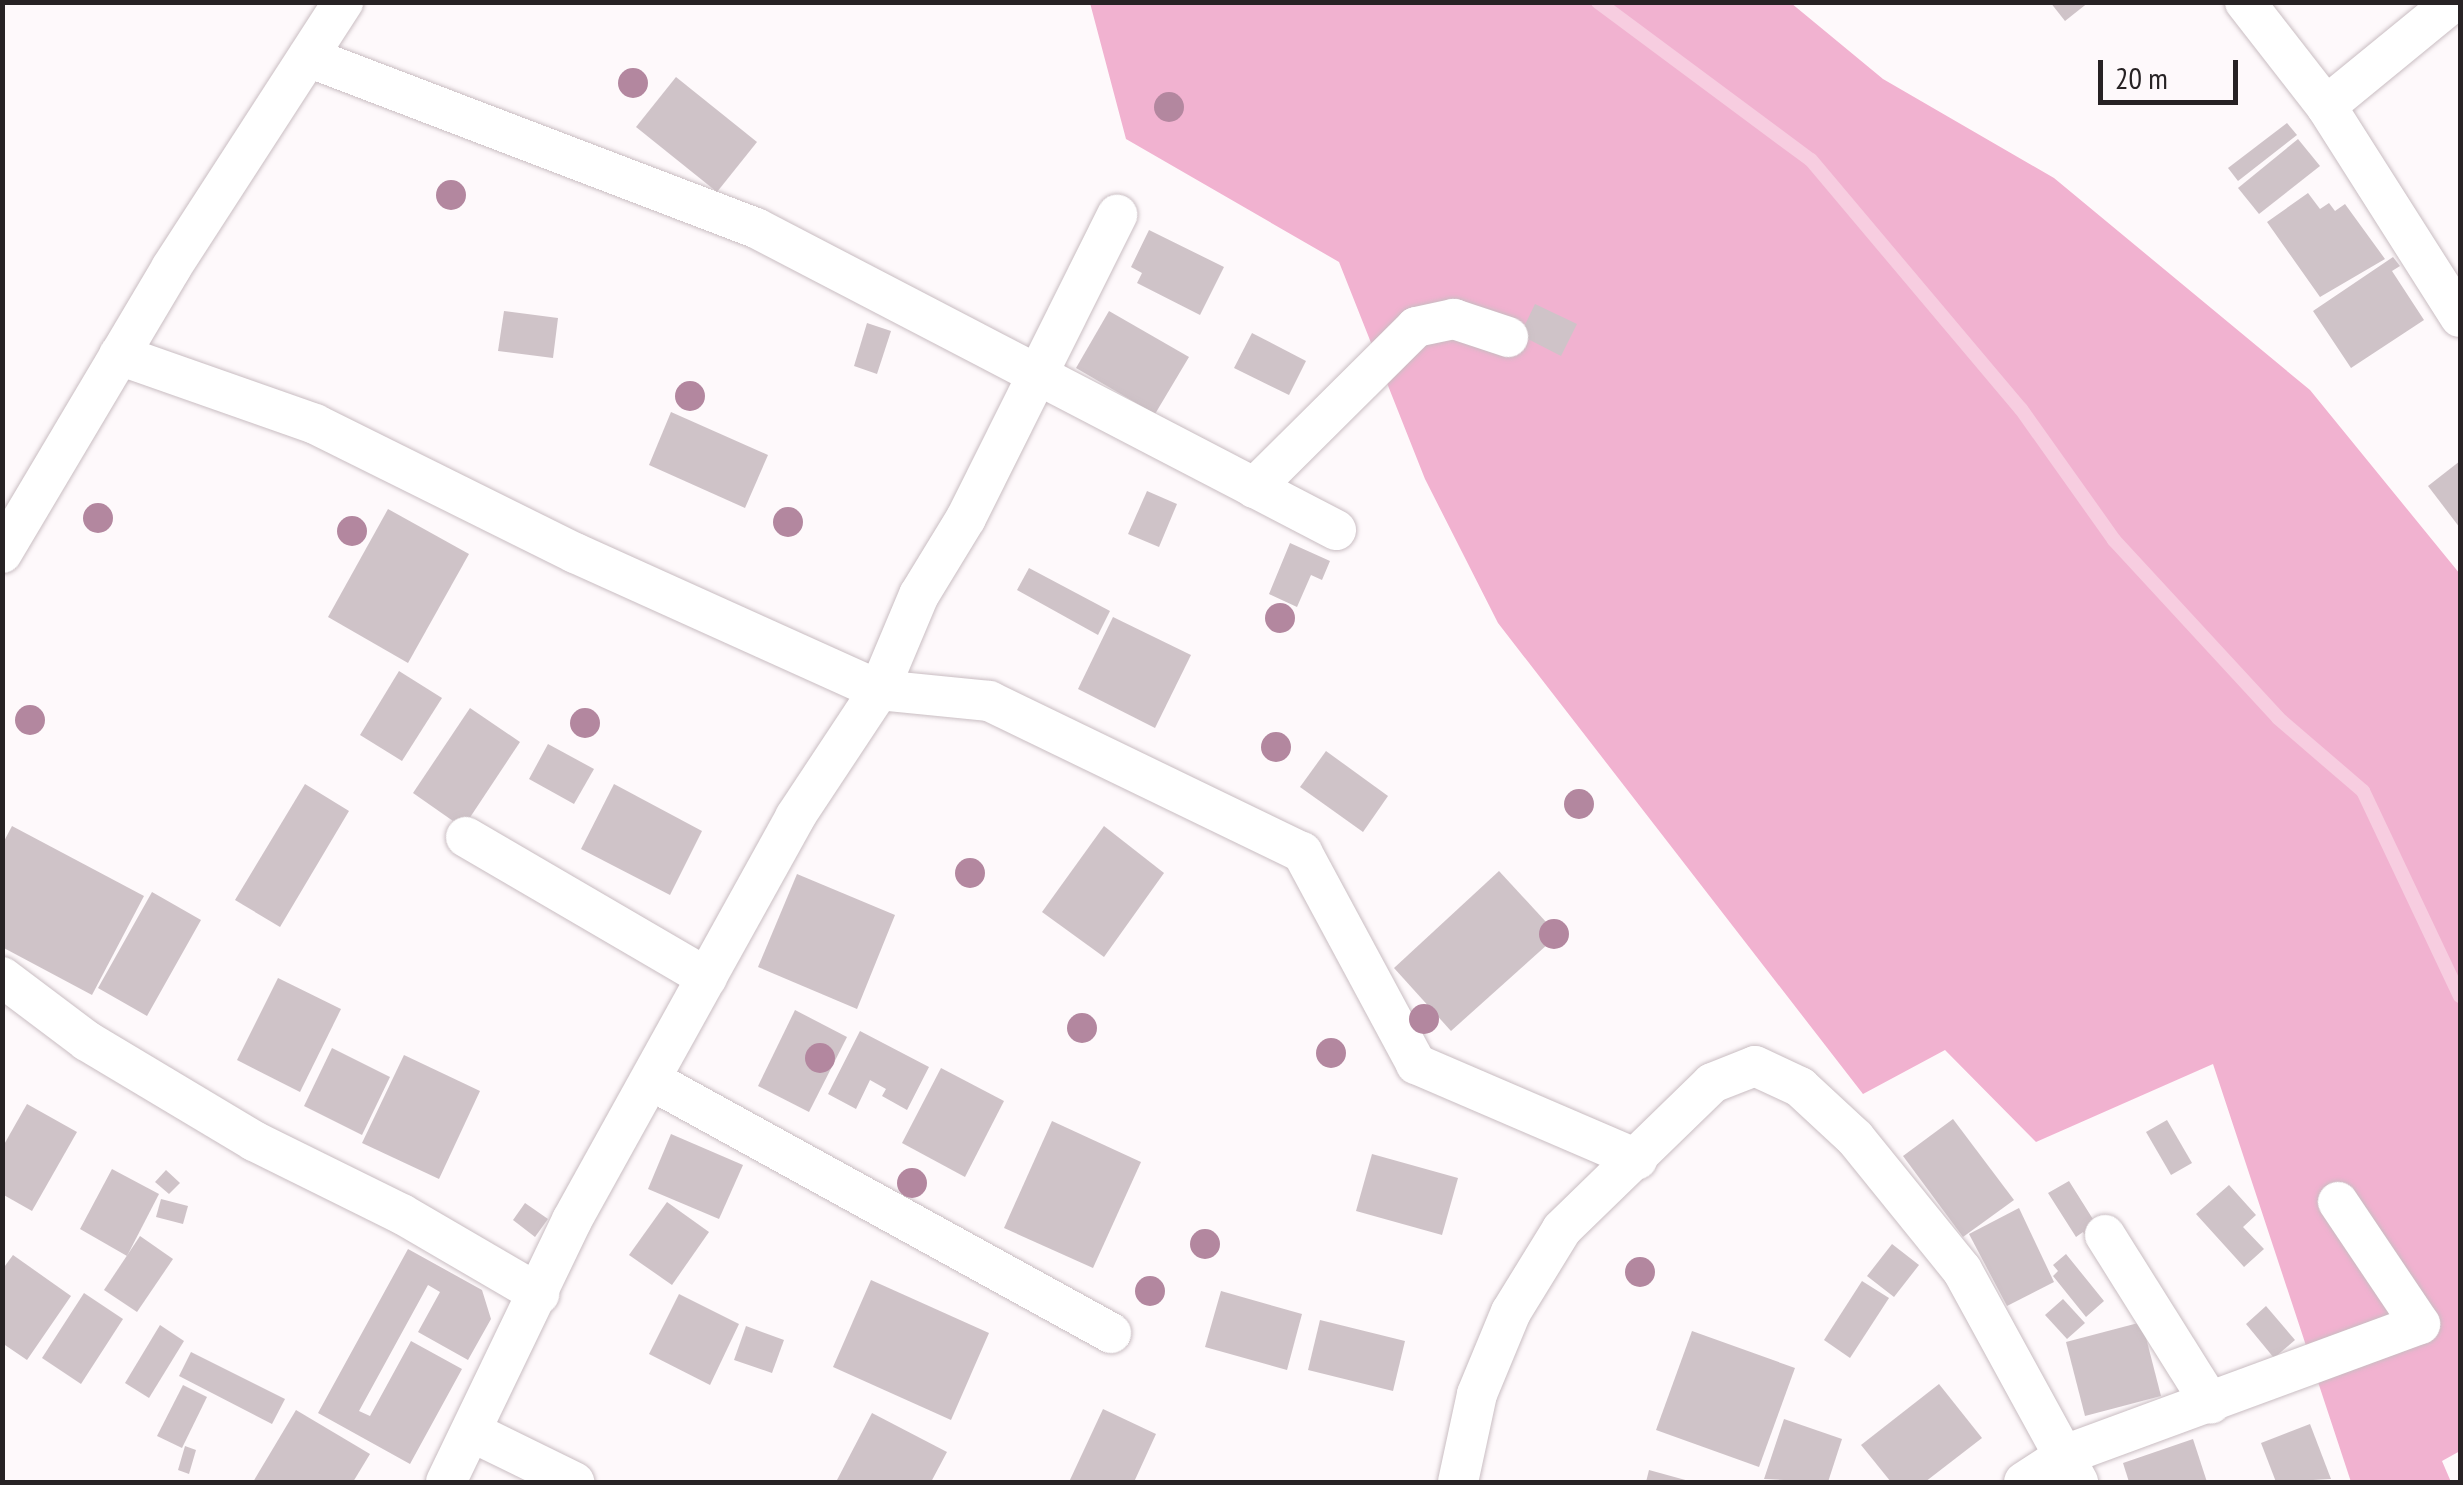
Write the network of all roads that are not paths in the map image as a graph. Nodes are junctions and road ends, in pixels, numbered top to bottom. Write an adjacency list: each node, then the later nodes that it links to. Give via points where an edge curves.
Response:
1 (342, 2): 4 (street)
2 (2246, 2): 5 (street)
3 (2453, 2): 5 (street)
4 (308, 57): 9 (street); 10 (street, via 756,228)
5 (2326, 106): 7 (street)
6 (1117, 215): 10 (street)
7 (2460, 317)
8 (1508, 337): 11 (street, via 1454,319 1416,326)
9 (119, 355): 13 (street); 14 (street, via 315,424 575,553)
10 (1038, 374): 11 (street); 14 (street, via 920,595)
11 (1254, 488): 12 (street)
12 (1336, 530)
13 (2, 553)
14 (880, 690): 17 (street, via 796,816); 19 (street, via 988,701 1302,852 1416,1064)
15 (466, 837): 17 (street)
16 (2, 976): 22 (street, via 87,1040 254,1141 402,1214)
17 (708, 978): 18 (street)
18 (651, 1080): 22 (street); 23 (street)
19 (1637, 1158): 26 (street, via 1712,1083 1755,1066 1800,1087 1855,1138 1962,1270); 29 (street, via 1562,1229 1510,1312 1477,1394)
20 (2338, 1202): 24 (street, via 2420,1324)
21 (2105, 1235): 24 (street)
22 (539, 1294): 25 (street)
23 (1112, 1333)
24 (2211, 1404): 26 (street)
25 (472, 1432): 27 (street); 28 (street)
26 (2072, 1468): 30 (street)
27 (446, 1482)
28 (574, 1482)
29 (1458, 1482)
30 (2024, 1482)

